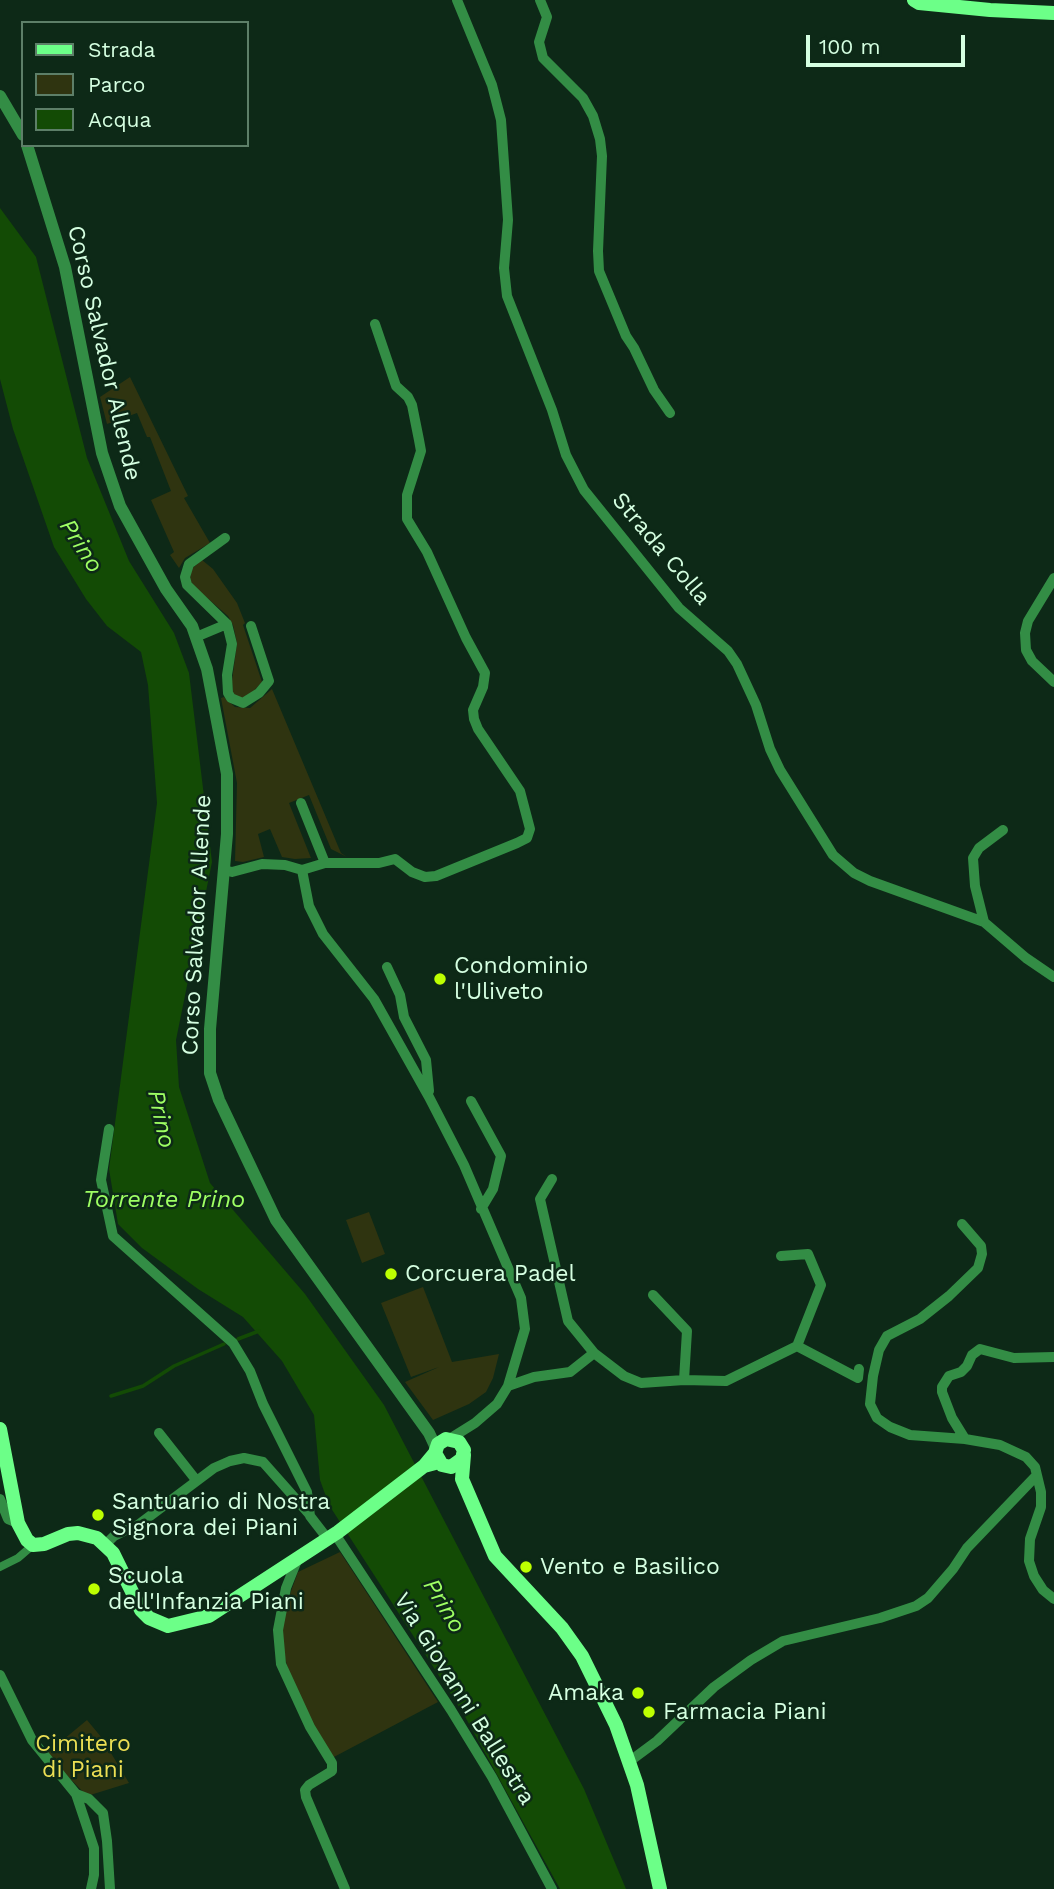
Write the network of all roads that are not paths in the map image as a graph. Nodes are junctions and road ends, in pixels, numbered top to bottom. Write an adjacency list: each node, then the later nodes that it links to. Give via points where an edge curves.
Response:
1 (457, 0): 21 (street, Strada Colla, via 492,85 501,120 508,220 507,296 580,482 679,608 732,657 780,770 833,855 870,881)
2 (540, 0): 9 (street, via 547,17 539,42 543,58 583,98 600,139 599,271 626,336)
3 (914, 0): 4 (main road)
4 (1054, 13)
5 (0, 96): 6 (street)
6 (21, 132)
7 (28, 147): 14 (street, Corso Salvador Allende, via 65,267 102,453 120,506)
8 (375, 324): 18 (street, via 396,386 412,405 421,451 407,495 407,519 485,673 474,719 520,791 530,829 527,838 517,843 436,876 412,873 395,859)
9 (670, 413)
10 (225, 538): 12 (street, via 189,564 185,576 187,585)
11 (1054, 578): 15 (street, via 1025,633 1032,661)
12 (227, 624): 13 (street, via 232,644 228,692 243,703 269,681); 14 (street)
13 (251, 626)
14 (196, 636): 19 (street, Corso Salvador Allende, via 227,774)
15 (1054, 682)
16 (301, 803): 18 (street)
17 (1003, 830): 21 (street, via 973,858)
18 (325, 863): 20 (street)
19 (225, 870): 20 (street, via 262,864); 42 (street, Corso Salvador Allende, via 210,1029 210,1073 219,1100 276,1220)
20 (302, 870): 24 (street, via 309,906 323,934 374,999)
21 (984, 922): 23 (street, Strada Colla)
22 (387, 967): 24 (street, via 404,1017 426,1060)
23 (1054, 977)
24 (429, 1097): 28 (street)
25 (471, 1101): 28 (street, via 501,1156 493,1189)
26 (109, 1129): 48 (street, via 101,1180 113,1236 233,1343 307,1492)
27 (552, 1179): 33 (street, via 540,1199 551,1253 568,1321)
28 (481, 1209): 37 (street, via 521,1298 525,1329)
29 (962, 1224): 41 (street, via 981,1246 978,1268 920,1319 887,1336 879,1350 870,1404 877,1418 910,1435)
30 (781, 1256): 32 (street, via 808,1254 821,1286)
31 (653, 1294): 36 (street, via 687,1331)
32 (797, 1346): 35 (street, via 858,1378); 36 (street, via 726,1381)
33 (594, 1353): 36 (street, via 641,1383); 37 (street, via 570,1371)
34 (1054, 1357): 41 (street, via 1014,1358 980,1349 961,1372 949,1376 942,1392)
35 (859, 1369)
36 (684, 1380)
37 (508, 1386): 38 (street, via 497,1404)
38 (475, 1423): 42 (street); 43 (street)
39 (0, 1429): 49 (main road)
40 (159, 1433): 46 (street)
41 (965, 1439): 44 (street, via 1013,1449 1027,1457)
42 (441, 1451): 43 (main road, via 459,1442); 43 (main road, via 456,1465); 45 (main road); 52 (main road)
43 (464, 1453): 45 (main road)
44 (1037, 1476): 57 (street, via 1041,1507 1030,1539 1029,1561 1043,1590); 59 (street, via 967,1548 928,1598 880,1618 783,1641 714,1687)
45 (462, 1479): 59 (main road, via 495,1556 582,1656)
46 (196, 1480): 48 (street, Via Giovanni Ballestra, via 230,1461 254,1459 270,1468); 50 (street)
47 (0, 1499): 49 (street, via 8,1519)
48 (310, 1516): 52 (street, Via Giovanni Ballestra)
49 (18, 1522): 54 (main road)
50 (138, 1525)
51 (126, 1530): 53 (street)
52 (333, 1535): 55 (main road); 64 (street, Via Giovanni Ballestra, via 485,1766)
53 (106, 1544): 54 (main road, via 78,1532); 55 (main road, via 141,1610 168,1626 209,1616)
54 (33, 1545): 56 (street)
55 (298, 1558): 63 (street, via 286,1588 278,1630 281,1664 332,1763 331,1770 305,1790)
56 (0, 1567)
57 (1054, 1599)
58 (0, 1675): 60 (street, via 32,1740)
59 (630, 1761): 65 (main road)
60 (76, 1794): 61 (street, via 94,1848); 62 (street, via 103,1813)
61 (91, 1889)
62 (110, 1889)
63 (345, 1889)
64 (552, 1889)
65 (660, 1889)

